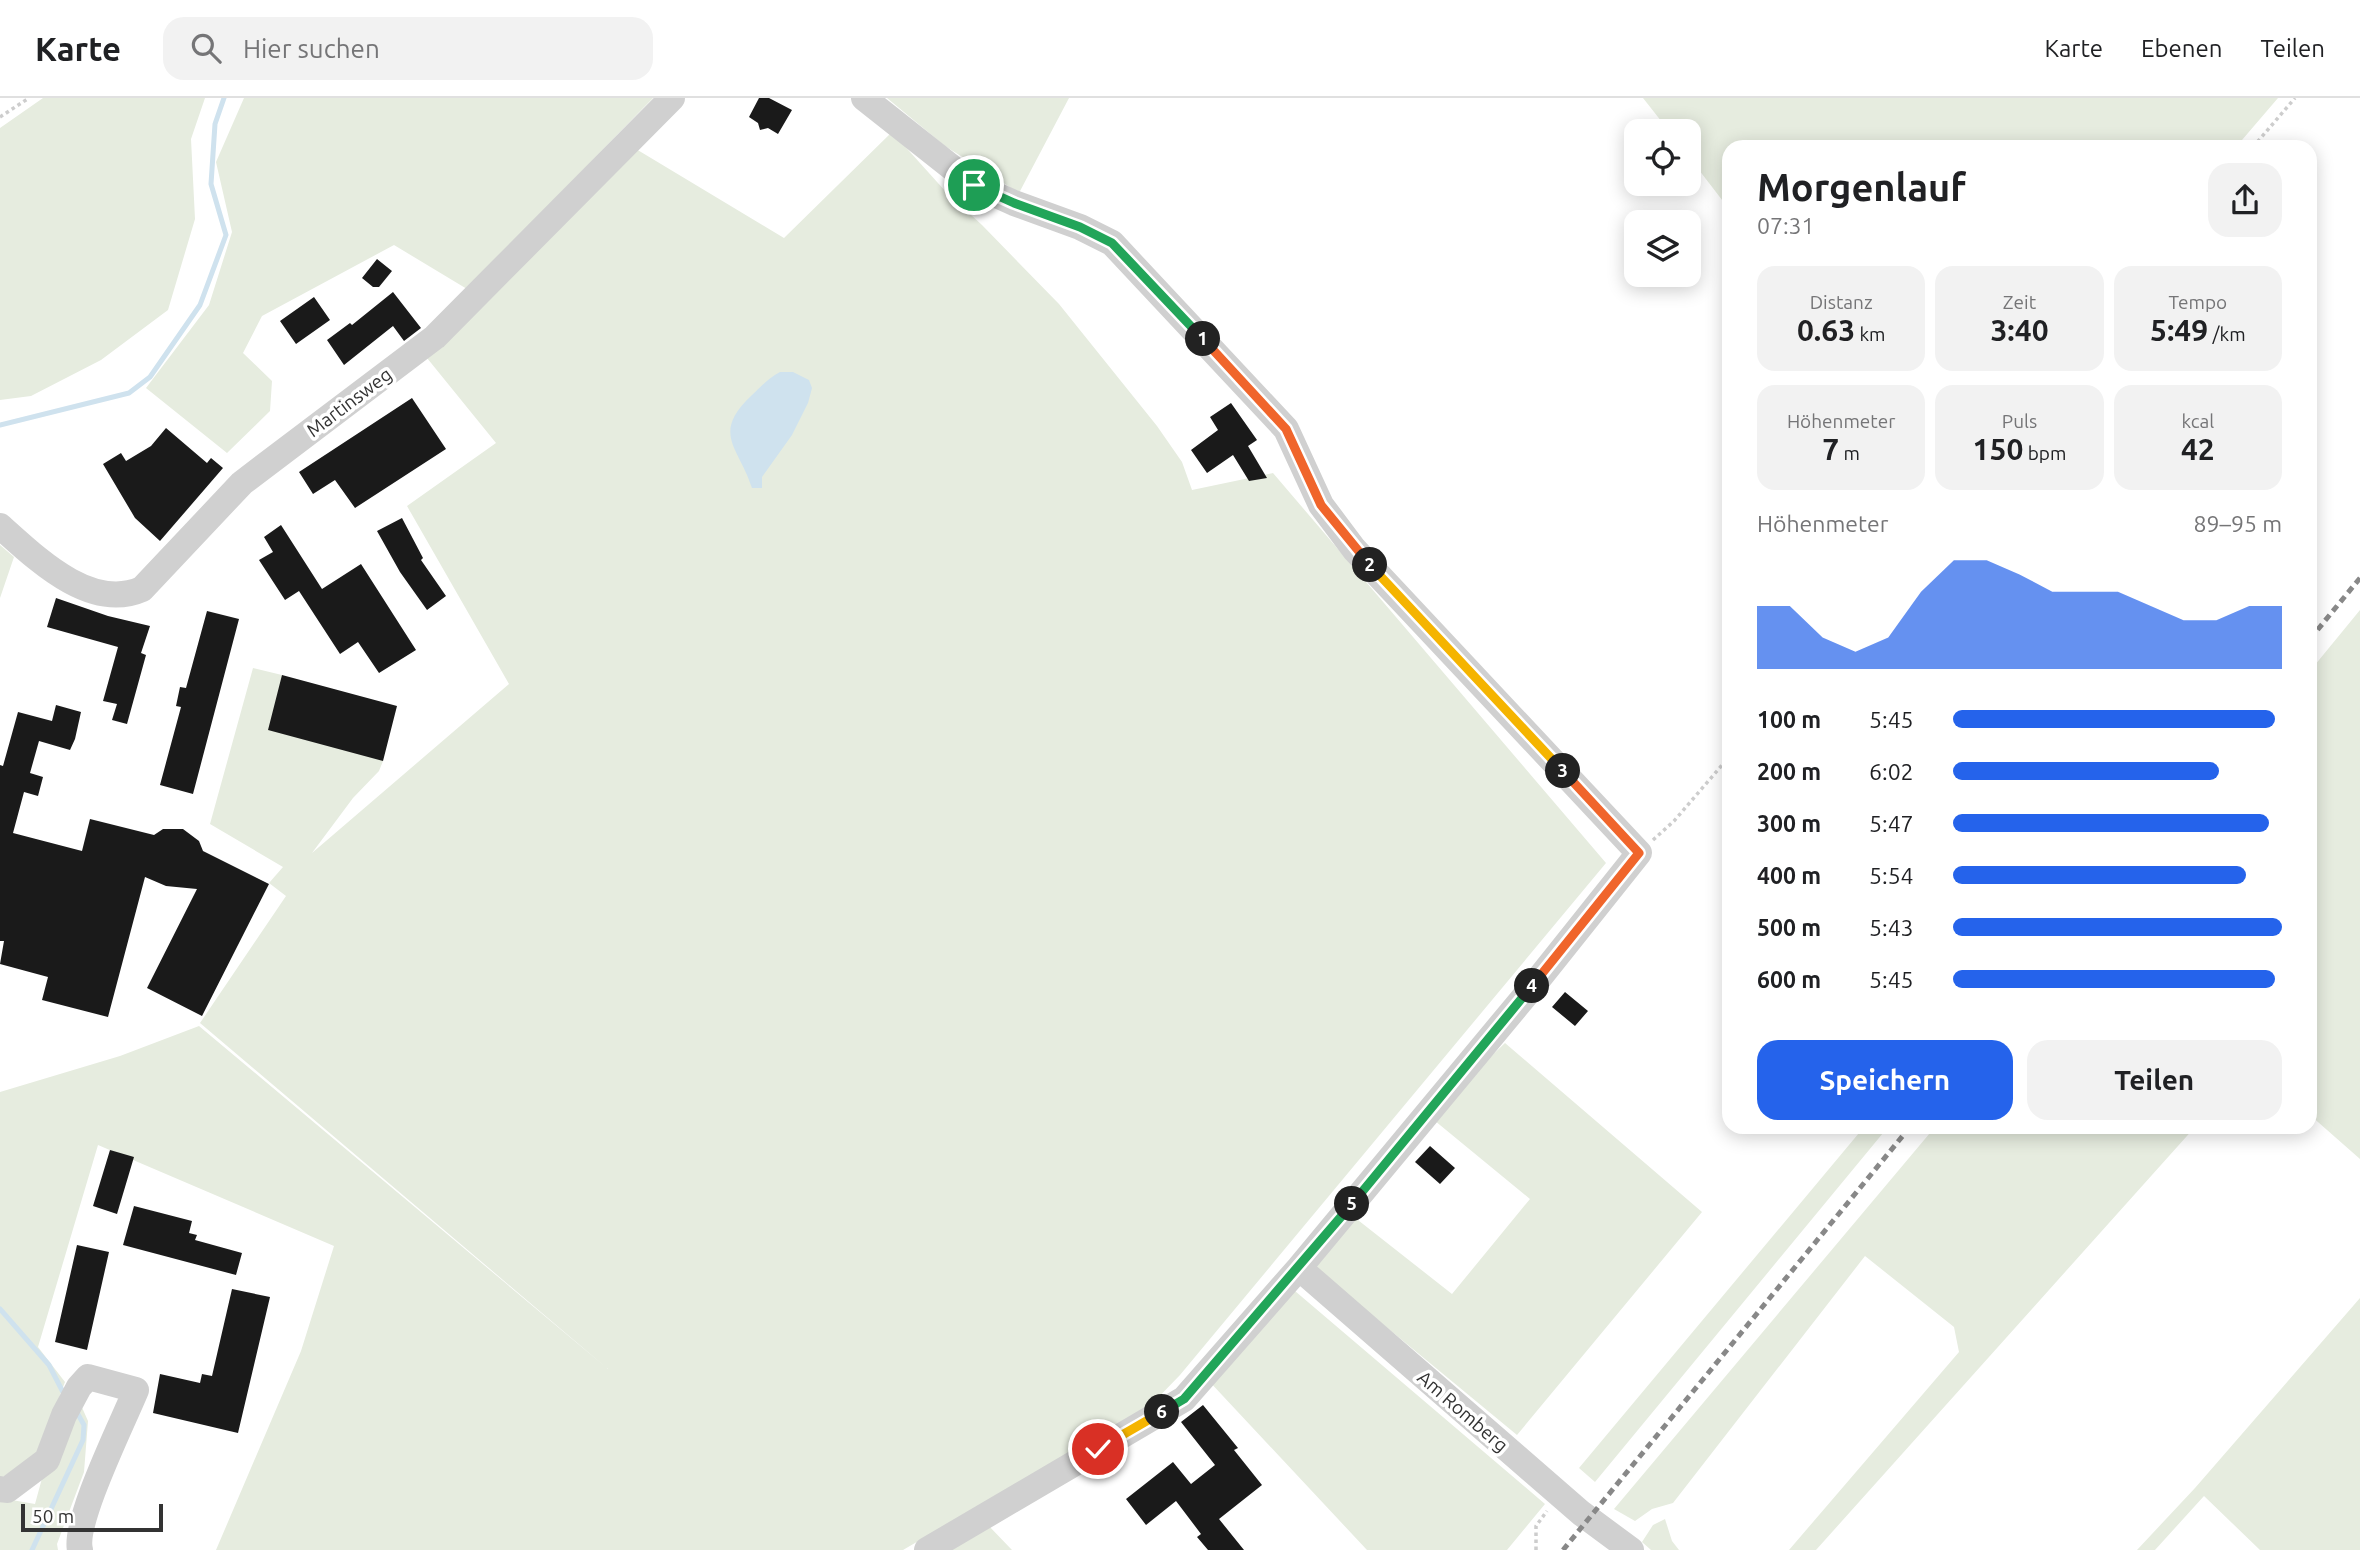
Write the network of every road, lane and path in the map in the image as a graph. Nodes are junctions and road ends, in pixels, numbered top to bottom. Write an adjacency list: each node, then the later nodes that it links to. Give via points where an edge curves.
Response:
1 (29, 98): 5 (path)
2 (672, 98): 7 (street, Martinsweg, via 435,337 242,482 142,589 112,596 89,589 49,569)
3 (864, 98): 9 (street, via 974,185 1112,243 1286,429 1321,505 1354,548)
4 (2295, 98): 6 (path)
5 (0, 117)
6 (2259, 140)
7 (0, 526)
8 (1722, 765): 9 (path)
9 (1639, 853): 10 (street)
10 (1299, 1268): 14 (street, via 1184,1399); 16 (street, Am Romberg, via 1581,1513)
11 (0, 1489): 13 (street, via 7,1490 47,1460 64,1415 84,1382 136,1390 83,1515)
12 (1535, 1526): 15 (path)
13 (80, 1550)
14 (928, 1550)
15 (1536, 1550)
16 (1631, 1550)

